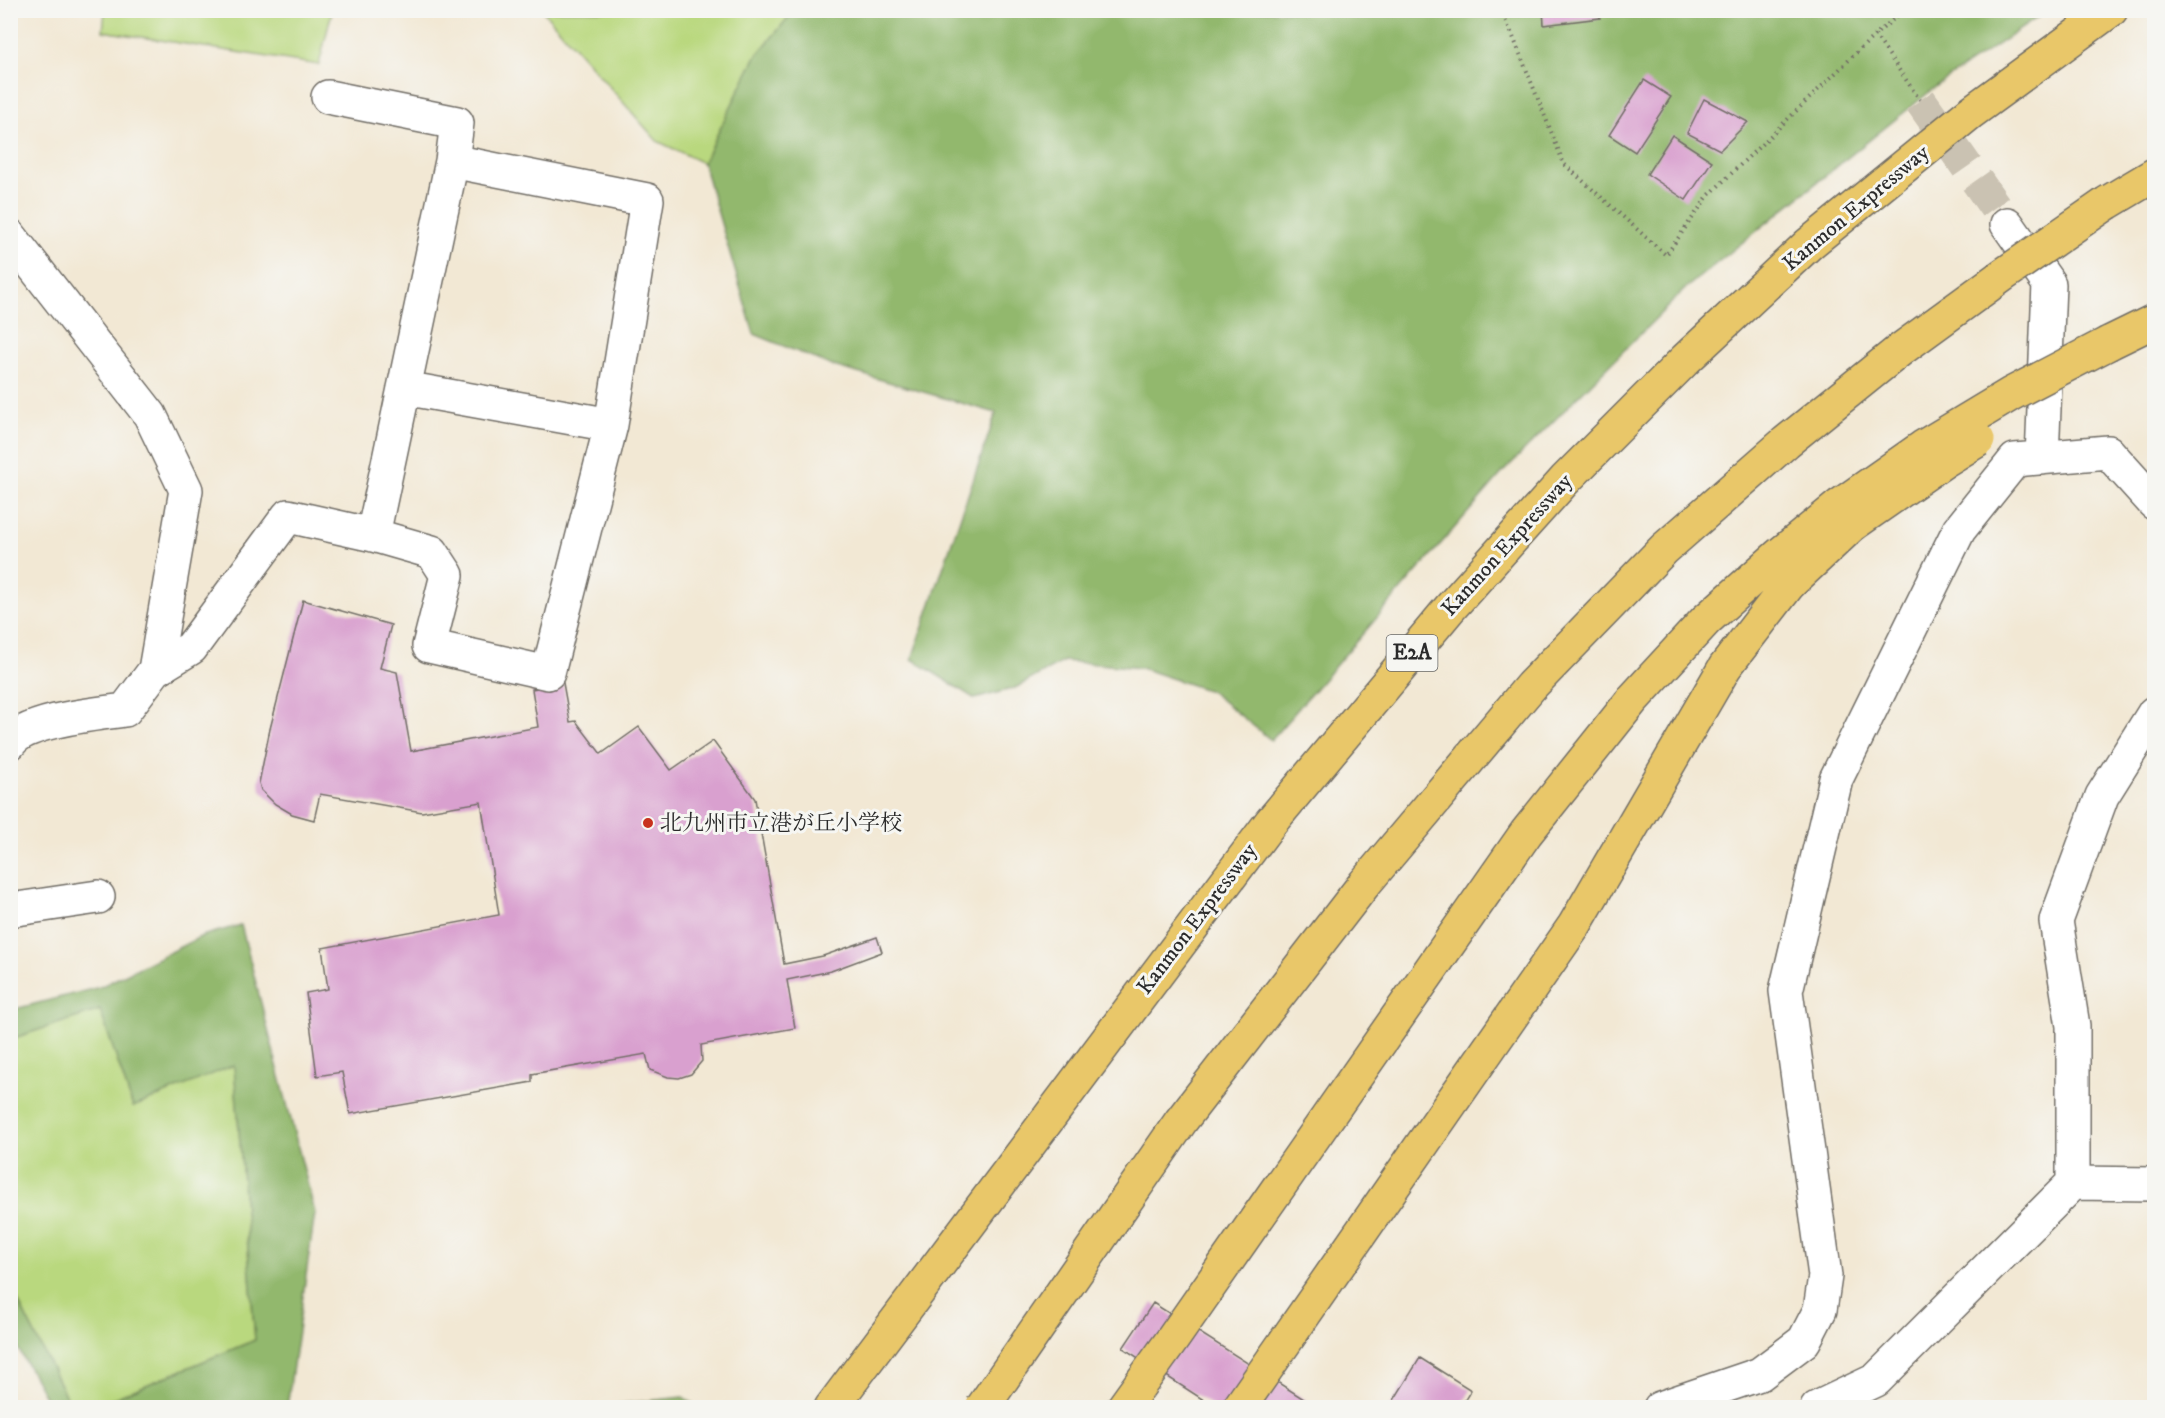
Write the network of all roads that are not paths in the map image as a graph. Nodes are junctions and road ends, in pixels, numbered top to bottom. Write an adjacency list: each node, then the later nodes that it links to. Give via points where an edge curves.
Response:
1 (2111, 10): 23 (highway, Kanmon Expressway / E2A, via 1970,113 1809,244 1565,480 1450,608 1271,822)
2 (328, 97): 3 (street, via 457,123)
3 (452, 161): 10 (street); 11 (street, via 647,200)
4 (2154, 175): 24 (highway, bridge, via 2004,274 1786,441 1664,549 1531,686 1365,883 1181,1120)
5 (2007, 224): 12 (street, via 2049,284)
6 (10, 236): 16 (street, via 150,416 186,490)
7 (2154, 321): 9 (highway)
8 (2154, 346): 9 (highway)
9 (2114, 353): 14 (highway, bridge, via 1944,461)
10 (404, 388): 11 (street); 15 (street)
11 (611, 425): 15 (street, via 548,673 429,646 447,576 432,552)
12 (2043, 458): 13 (street, via 2108,452); 27 (street, via 2015,460 1959,530 1836,779 1786,991 1826,1276 1820,1310 1804,1341 1760,1374)
13 (2154, 503)
14 (1845, 516): 25 (highway, via 1779,555 1706,620 1633,699 1533,824); 26 (highway, via 1725,667 1574,926)
15 (374, 535): 16 (street, via 288,516 191,648)
16 (155, 670): 18 (street, via 125,710 53,721 15,736)
17 (2154, 713): 21 (street, via 2102,796 2056,921 2073,1026)
18 (10, 743)
19 (98, 897): 20 (street)
20 (10, 910)
21 (2073, 1183): 22 (street); 28 (street, via 1876,1380)
22 (2154, 1184)
23 (831, 1407)
24 (982, 1407)
25 (1123, 1407)
26 (1239, 1407)
27 (1660, 1407)
28 (1817, 1407)

